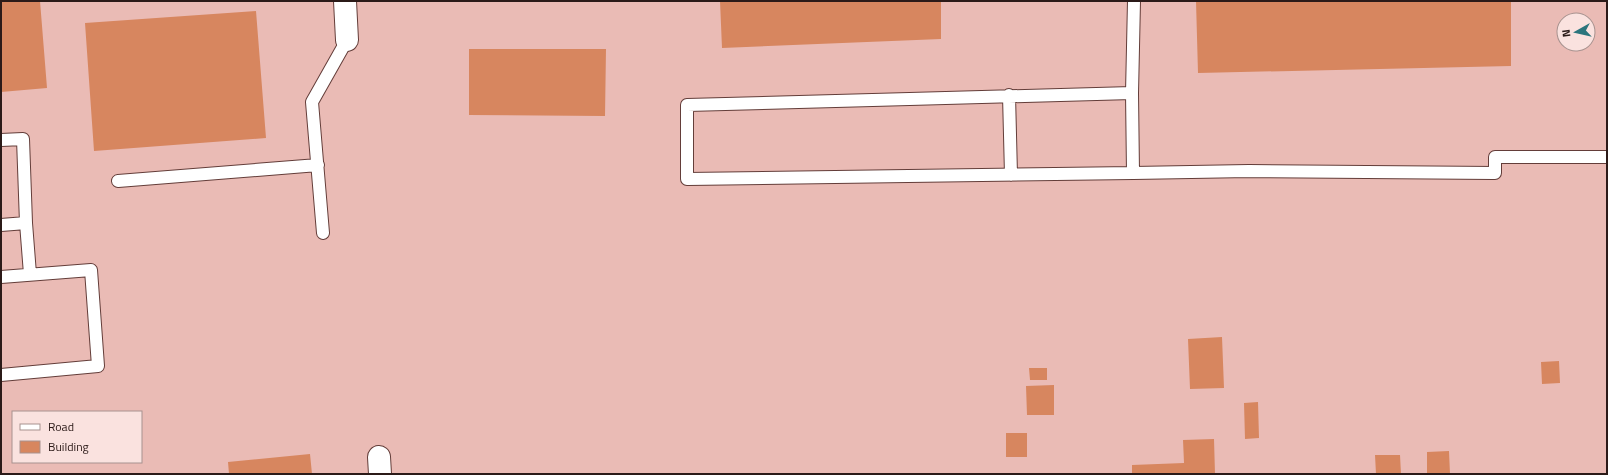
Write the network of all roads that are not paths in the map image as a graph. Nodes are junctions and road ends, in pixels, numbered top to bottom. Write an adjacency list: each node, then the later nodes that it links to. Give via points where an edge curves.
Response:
1 (345, 1): 3 (street)
2 (1134, 1): 4 (lane)
3 (348, 40): 8 (lane, via 312,102)
4 (1132, 93): 5 (lane); 9 (lane)
5 (1009, 95): 10 (lane); 10 (lane, via 687,105 687,180)
6 (1, 140): 12 (lane, via 23,138)
7 (1607, 157): 9 (lane, via 1495,156 1495,173)
8 (318, 165): 11 (lane); 14 (lane)
9 (1133, 173): 10 (lane)
10 (1011, 175)
11 (118, 181)
12 (26, 223): 13 (lane); 15 (lane)
13 (1, 224)
14 (323, 234)
15 (30, 274): 16 (lane); 17 (lane, via 91,270 98,366)
16 (1, 277)
17 (1, 375)

